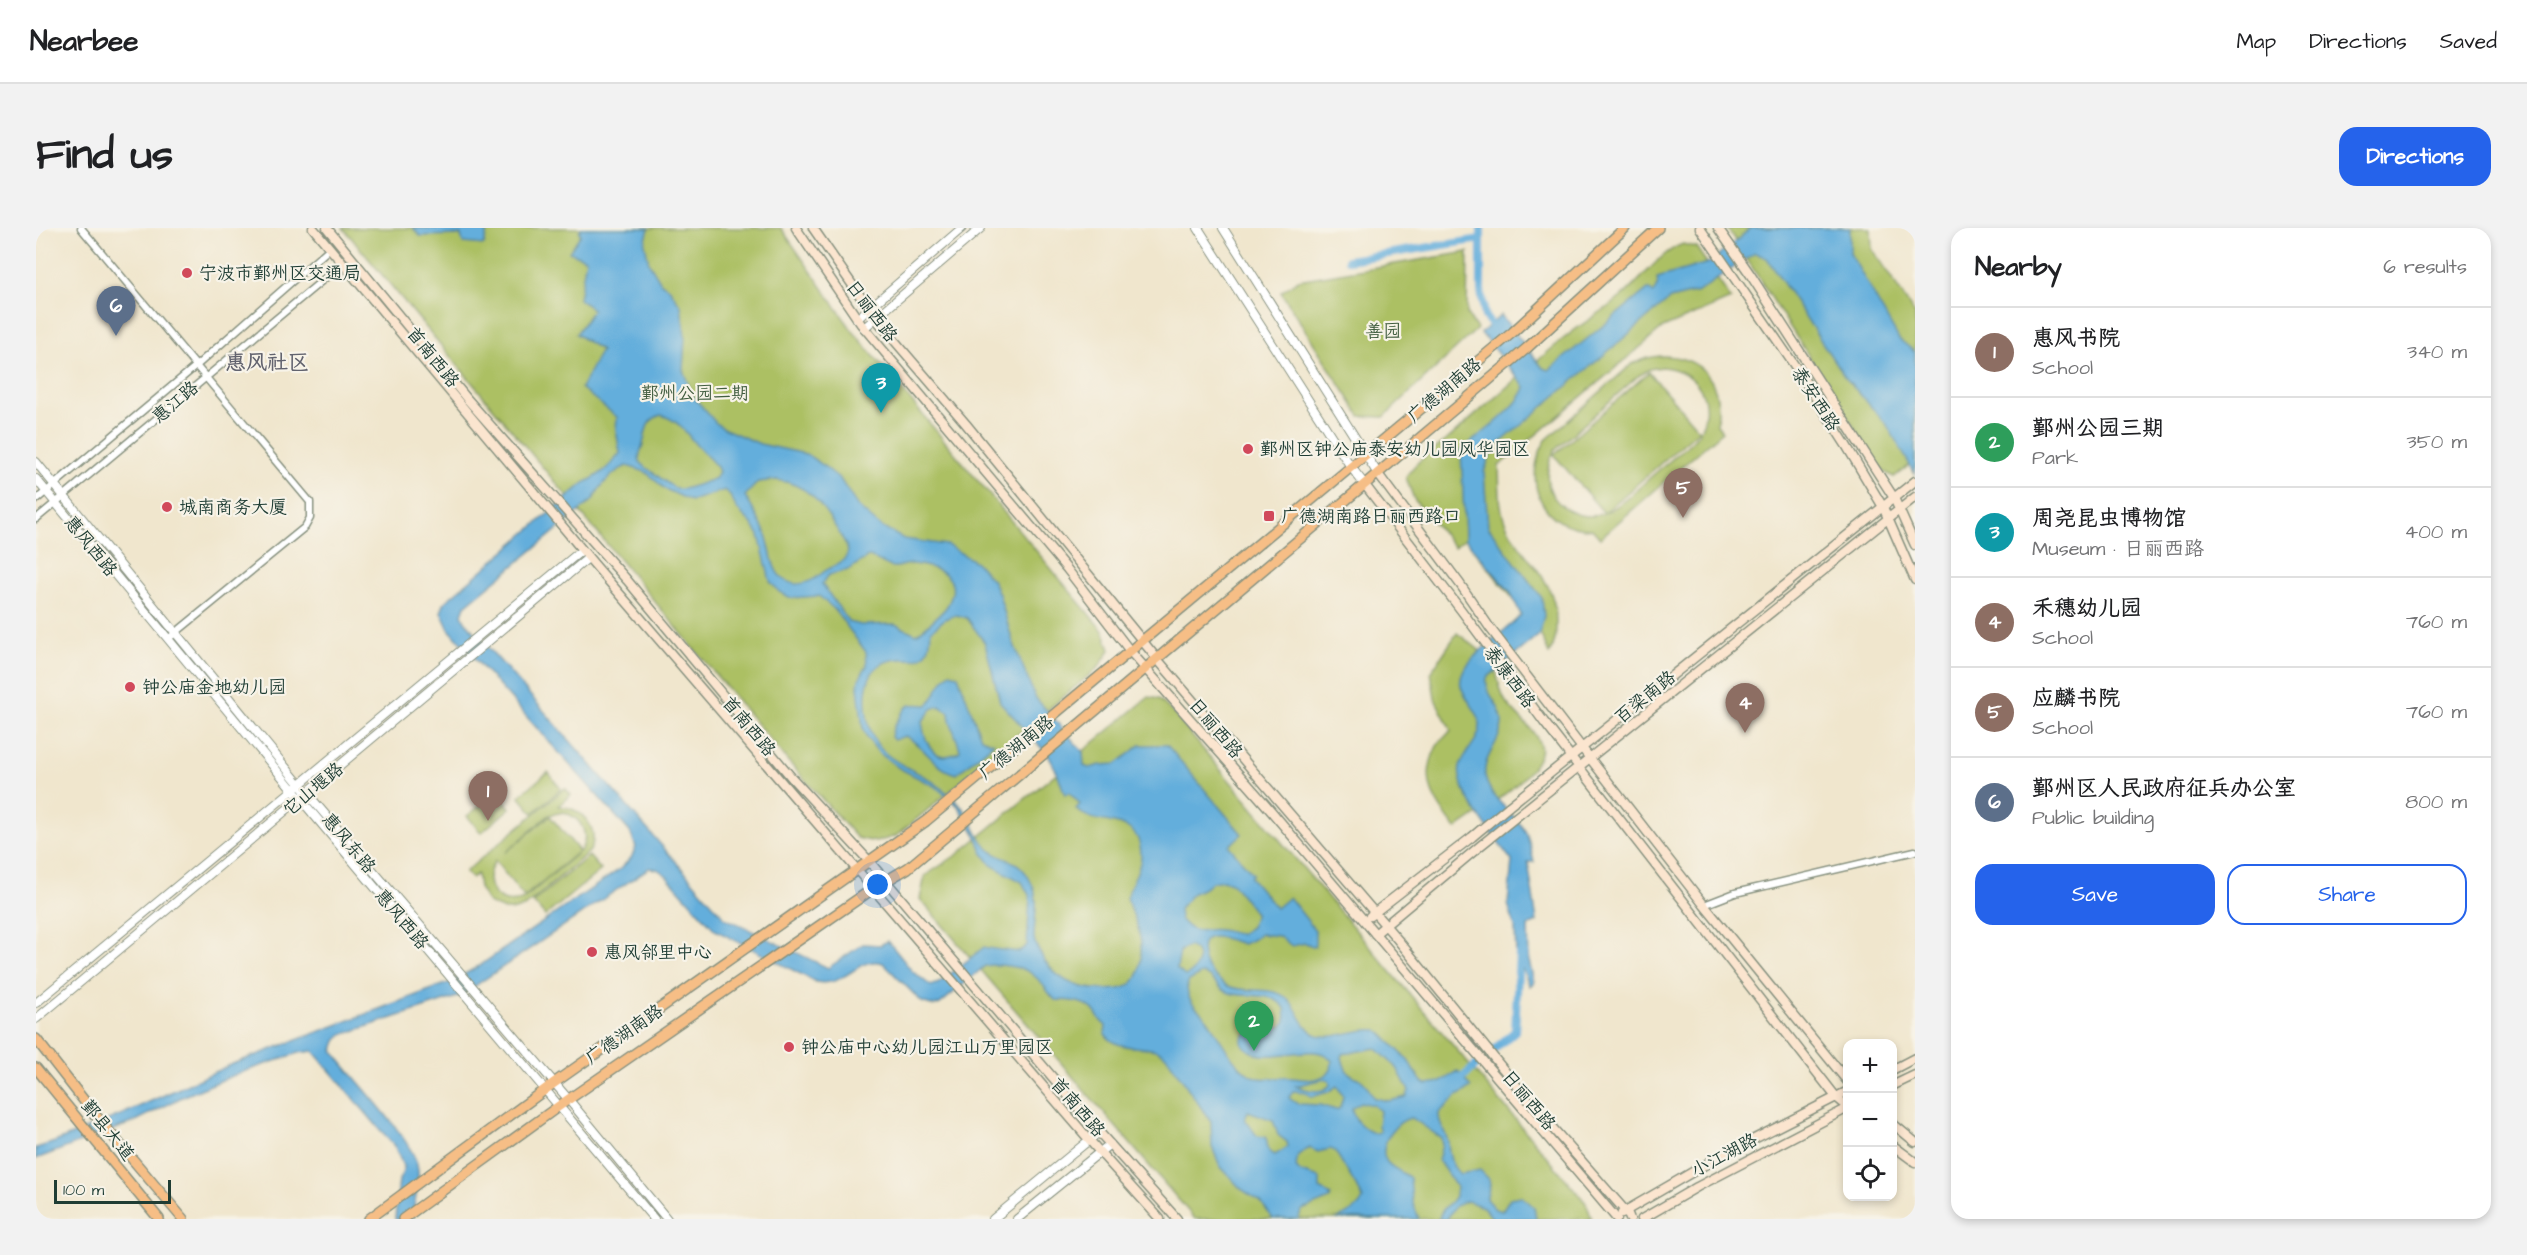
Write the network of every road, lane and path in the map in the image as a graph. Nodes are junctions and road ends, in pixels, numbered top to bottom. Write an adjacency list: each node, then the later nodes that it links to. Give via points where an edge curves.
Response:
1 (81, 228): 20 (street)
2 (313, 228): 14 (main road, 首南西路)
3 (327, 228): 56 (main road, 首南西路, via 468,400 627,580 792,778)
4 (796, 228): 17 (main road, 日丽西路)
5 (813, 228): 16 (main road, 日丽西路)
6 (962, 228): 16 (street)
7 (981, 228): 18 (street)
8 (1198, 228): 24 (street, 泰康西路)
9 (1223, 228): 22 (street, 泰康西路)
10 (1625, 228): 22 (main road, 广德湖南路, via 1513,332)
11 (1658, 228): 25 (main road, 广德湖南路, via 1527,348)
12 (1700, 228): 36 (main road, 泰安西路, via 1799,372)
13 (1718, 228): 33 (main road, 泰安西路)
14 (330, 248): 15 (main road, 首南西路); 20 (street, 惠江路)
15 (342, 264): 21 (street, 惠江路); 41 (main road, 首南西路)
16 (869, 310): 17 (street); 18 (main road, 日丽西路)
17 (857, 318): 19 (main road, 日丽西路)
18 (876, 319): 19 (street); 45 (main road, 日丽西路)
19 (864, 328): 46 (main road, 日丽西路)
20 (196, 366): 21 (street); 28 (street, 惠江路)
21 (205, 377): 31 (street, 惠江路); 43 (street, via 310,502 310,518 298,533)
22 (1365, 456): 24 (main road, 广德湖南路); 25 (street, 泰康西路)
23 (36, 462): 28 (street, 惠风东路)
24 (1351, 467): 29 (street, 泰康西路); 45 (main road, 广德湖南路)
25 (1378, 474): 29 (main road, 广德湖南路); 49 (main road, 泰康西路)
26 (36, 479): 30 (street, 惠风西路)
27 (1914, 481): 33 (main road, 百梁南路)
28 (54, 484): 30 (street, 惠江路); 31 (street, 惠风东路)
29 (1365, 485): 47 (main road, 广德湖南路); 50 (main road, 泰康西路)
30 (46, 491): 34 (street, 惠江路); 35 (street, 惠风西路)
31 (64, 496): 35 (street, 惠江路); 43 (street, 惠风东路)
32 (1915, 497): 37 (main road, 百梁南路)
33 (1894, 498): 36 (main road, 百梁南路); 37 (main road, 泰安西路)
34 (36, 500)
35 (55, 503): 38 (street, 惠江路); 44 (street, 惠风西路)
36 (1883, 507): 39 (main road, 泰安西路); 49 (main road, 百梁南路)
37 (1900, 510): 39 (main road, 百梁南路); 40 (main road, 泰安西路)
38 (36, 519)
39 (1889, 519): 42 (main road, 泰安西路); 51 (main road, 百梁南路)
40 (1915, 545)
41 (585, 554): 53 (street, 它山堰路); 54 (street, 它山堰路); 57 (main road, 首南西路)
42 (1915, 579)
43 (175, 633): 44 (street); 53 (street, 惠风东路)
44 (168, 639): 53 (street, 惠风西路)
45 (1143, 640): 46 (main road, 广德湖南路); 47 (main road, 日丽西路)
46 (1130, 651): 48 (main road, 日丽西路); 56 (main road, 广德湖南路, via 935,814)
47 (1158, 660): 48 (main road, 广德湖南路); 61 (main road, 日丽西路)
48 (1146, 670): 58 (main road, 广德湖南路, via 908,868); 62 (main road, 日丽西路)
49 (1582, 748): 50 (main road, 百梁南路); 51 (main road, 泰康西路)
50 (1571, 757): 52 (main road, 泰康西路); 61 (main road, 百梁南路, bridge)
51 (1590, 759): 52 (main road, 百梁南路); 60 (main road, 泰康西路)
52 (1579, 767): 63 (main road, 百梁南路); 77 (main road, 泰康西路)
53 (296, 788): 54 (street, 惠风东路); 65 (street, 它山堰路)
54 (304, 796): 66 (street, 它山堰路); 73 (street, 惠风东路); 75 (street, 惠风西路)
55 (1915, 851): 60 (street, via 1736,893)
56 (869, 861): 57 (main road, 广德湖南路); 58 (main road, 首南西路)
57 (858, 869): 59 (main road, 首南西路); 73 (main road, 广德湖南路)
58 (885, 881): 59 (main road, 广德湖南路); 83 (main road, 首南西路)
59 (874, 888): 78 (main road, 广德湖南路); 84 (main road, 首南西路)
60 (1704, 905): 72 (main road, 泰康西路)
61 (1374, 912): 62 (main road, 百梁南路); 63 (main road, 日丽西路)
62 (1364, 921): 64 (main road, 日丽西路)
63 (1386, 926): 64 (main road, 百梁南路); 90 (main road, 日丽西路)
64 (1376, 934): 101 (main road, 日丽西路)
65 (36, 1003)
66 (36, 1019)
67 (36, 1039): 92 (main road, 鄞县大道)
68 (1915, 1058): 70 (main road)
69 (36, 1068): 91 (main road, 鄞县大道)
70 (1897, 1068)
71 (1915, 1075): 74 (main road)
72 (1843, 1076)
73 (554, 1083): 75 (main road, 广德湖南路); 78 (street, 惠风东路)
74 (1897, 1084)
75 (545, 1090): 80 (street, 惠风西路); 93 (main road, 广德湖南路)
76 (1843, 1093): 77 (main road, 小江湖路)
77 (1836, 1096): 79 (main road, 泰康西路); 90 (main road, 小江湖路)
78 (569, 1100): 80 (main road, 广德湖南路); 96 (street, 惠风东路)
79 (1843, 1103)
80 (559, 1107): 94 (main road, 广德湖南路); 95 (street, 惠风西路)
81 (1843, 1111): 103 (main road, 小江湖路)
82 (1897, 1126): 85 (main road)
83 (1099, 1132): 84 (street); 86 (main road, 首南西路)
84 (1089, 1140): 88 (main road, 首南西路); 97 (street)
85 (1915, 1142)
86 (1110, 1144): 88 (street); 100 (main road, 首南西路)
87 (1896, 1147): 89 (main road)
88 (1100, 1153): 98 (street); 99 (main road, 首南西路)
89 (1915, 1162)
90 (1624, 1210): 101 (main road, 小江湖路); 102 (main road, 日丽西路)
91 (159, 1219)
92 (183, 1219)
93 (369, 1219)
94 (403, 1219)
95 (654, 1219)
96 (667, 1219)
97 (993, 1219)
98 (1017, 1219)
99 (1160, 1219)
100 (1177, 1219)
101 (1616, 1219)
102 (1630, 1219)
103 (1642, 1219)

